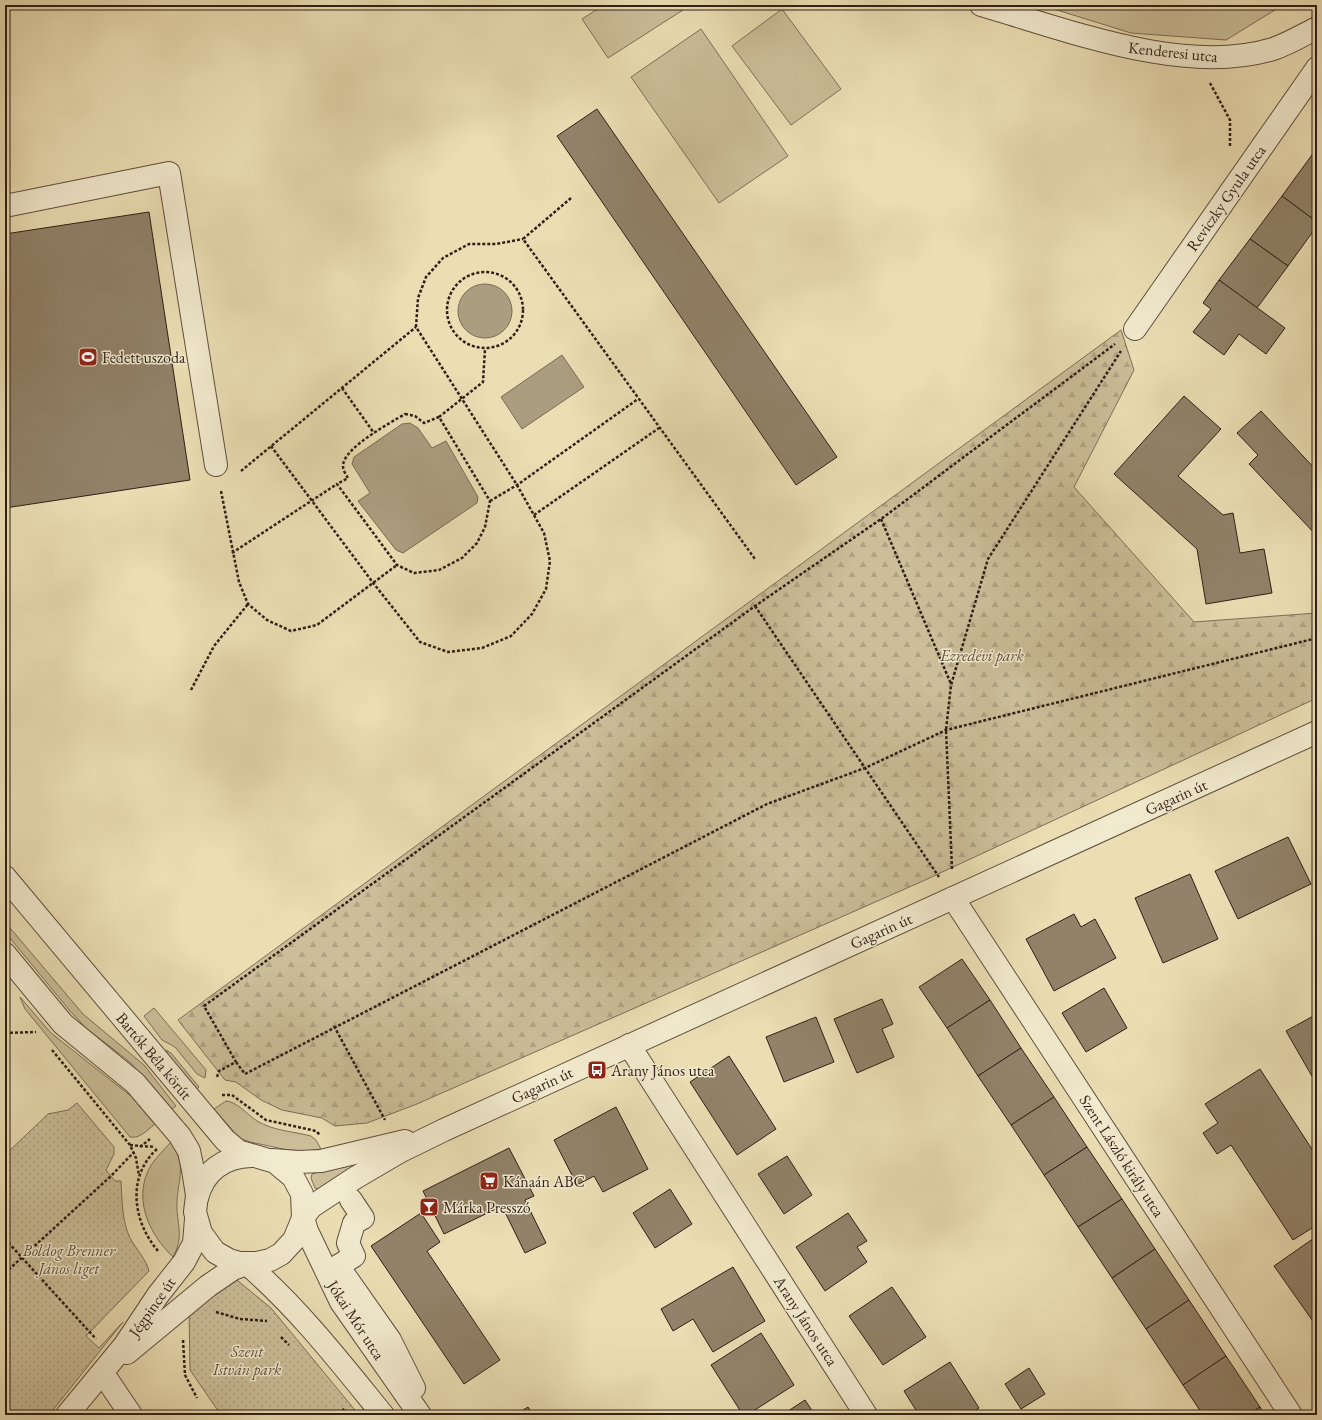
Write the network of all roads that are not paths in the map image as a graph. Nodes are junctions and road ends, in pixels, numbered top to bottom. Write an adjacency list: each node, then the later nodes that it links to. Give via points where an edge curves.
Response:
1 (981, 5): 2 (street, Kenderesi utca, via 1138,51 1187,55 1231,58 1274,49)
2 (1317, 28)
3 (1317, 68): 5 (street, Reviczky Gyula utca)
4 (5, 206): 6 (street, via 169,172)
5 (1135, 329)
6 (216, 464)
7 (1317, 732): 9 (street, Gagarin út)
8 (5, 877): 13 (street, Bartók Béla körút, via 225,1140 238,1151)
9 (953, 898): 11 (street, Gagarin út); 25 (street, Szent László király utca)
10 (7, 957): 15 (street, Bartók Béla körút, via 63,1024 135,1083 180,1136 191,1161)
11 (629, 1045): 12 (street, Gagarin út); 24 (street, Arany János utca)
12 (444, 1130): 13 (street, Gagarin út, via 397,1144 321,1161 284,1162); 16 (street, Gagarin út, via 401,1151 333,1191 312,1207)
13 (260, 1157): 15 (street, via 232,1158 216,1167 204,1181); 16 (street, Bartók Béla körút, via 288,1172 297,1184 303,1202)
14 (352, 1200): 23 (street, via 364,1218 354,1223 348,1243 354,1256 338,1266 395,1350)
15 (196, 1207): 17 (street, Bartók Béla körút, via 201,1233 215,1252 229,1260); 18 (street, Jégpince út, via 194,1243 184,1262)
16 (303, 1218): 17 (street, Gagarin út, via 294,1240 284,1251 270,1260); 22 (street, Jókai Mór utca, via 306,1232 342,1302)
17 (248, 1264): 18 (street, Jégpince út, via 233,1269 188,1302 129,1351); 21 (street, via 276,1289 311,1327)
18 (97, 1382): 19 (street, Jégpince út); 20 (street)
19 (67, 1415)
20 (131, 1415)
21 (383, 1415)
22 (420, 1415)
23 (426, 1415)
24 (866, 1415)
25 (1291, 1415)

